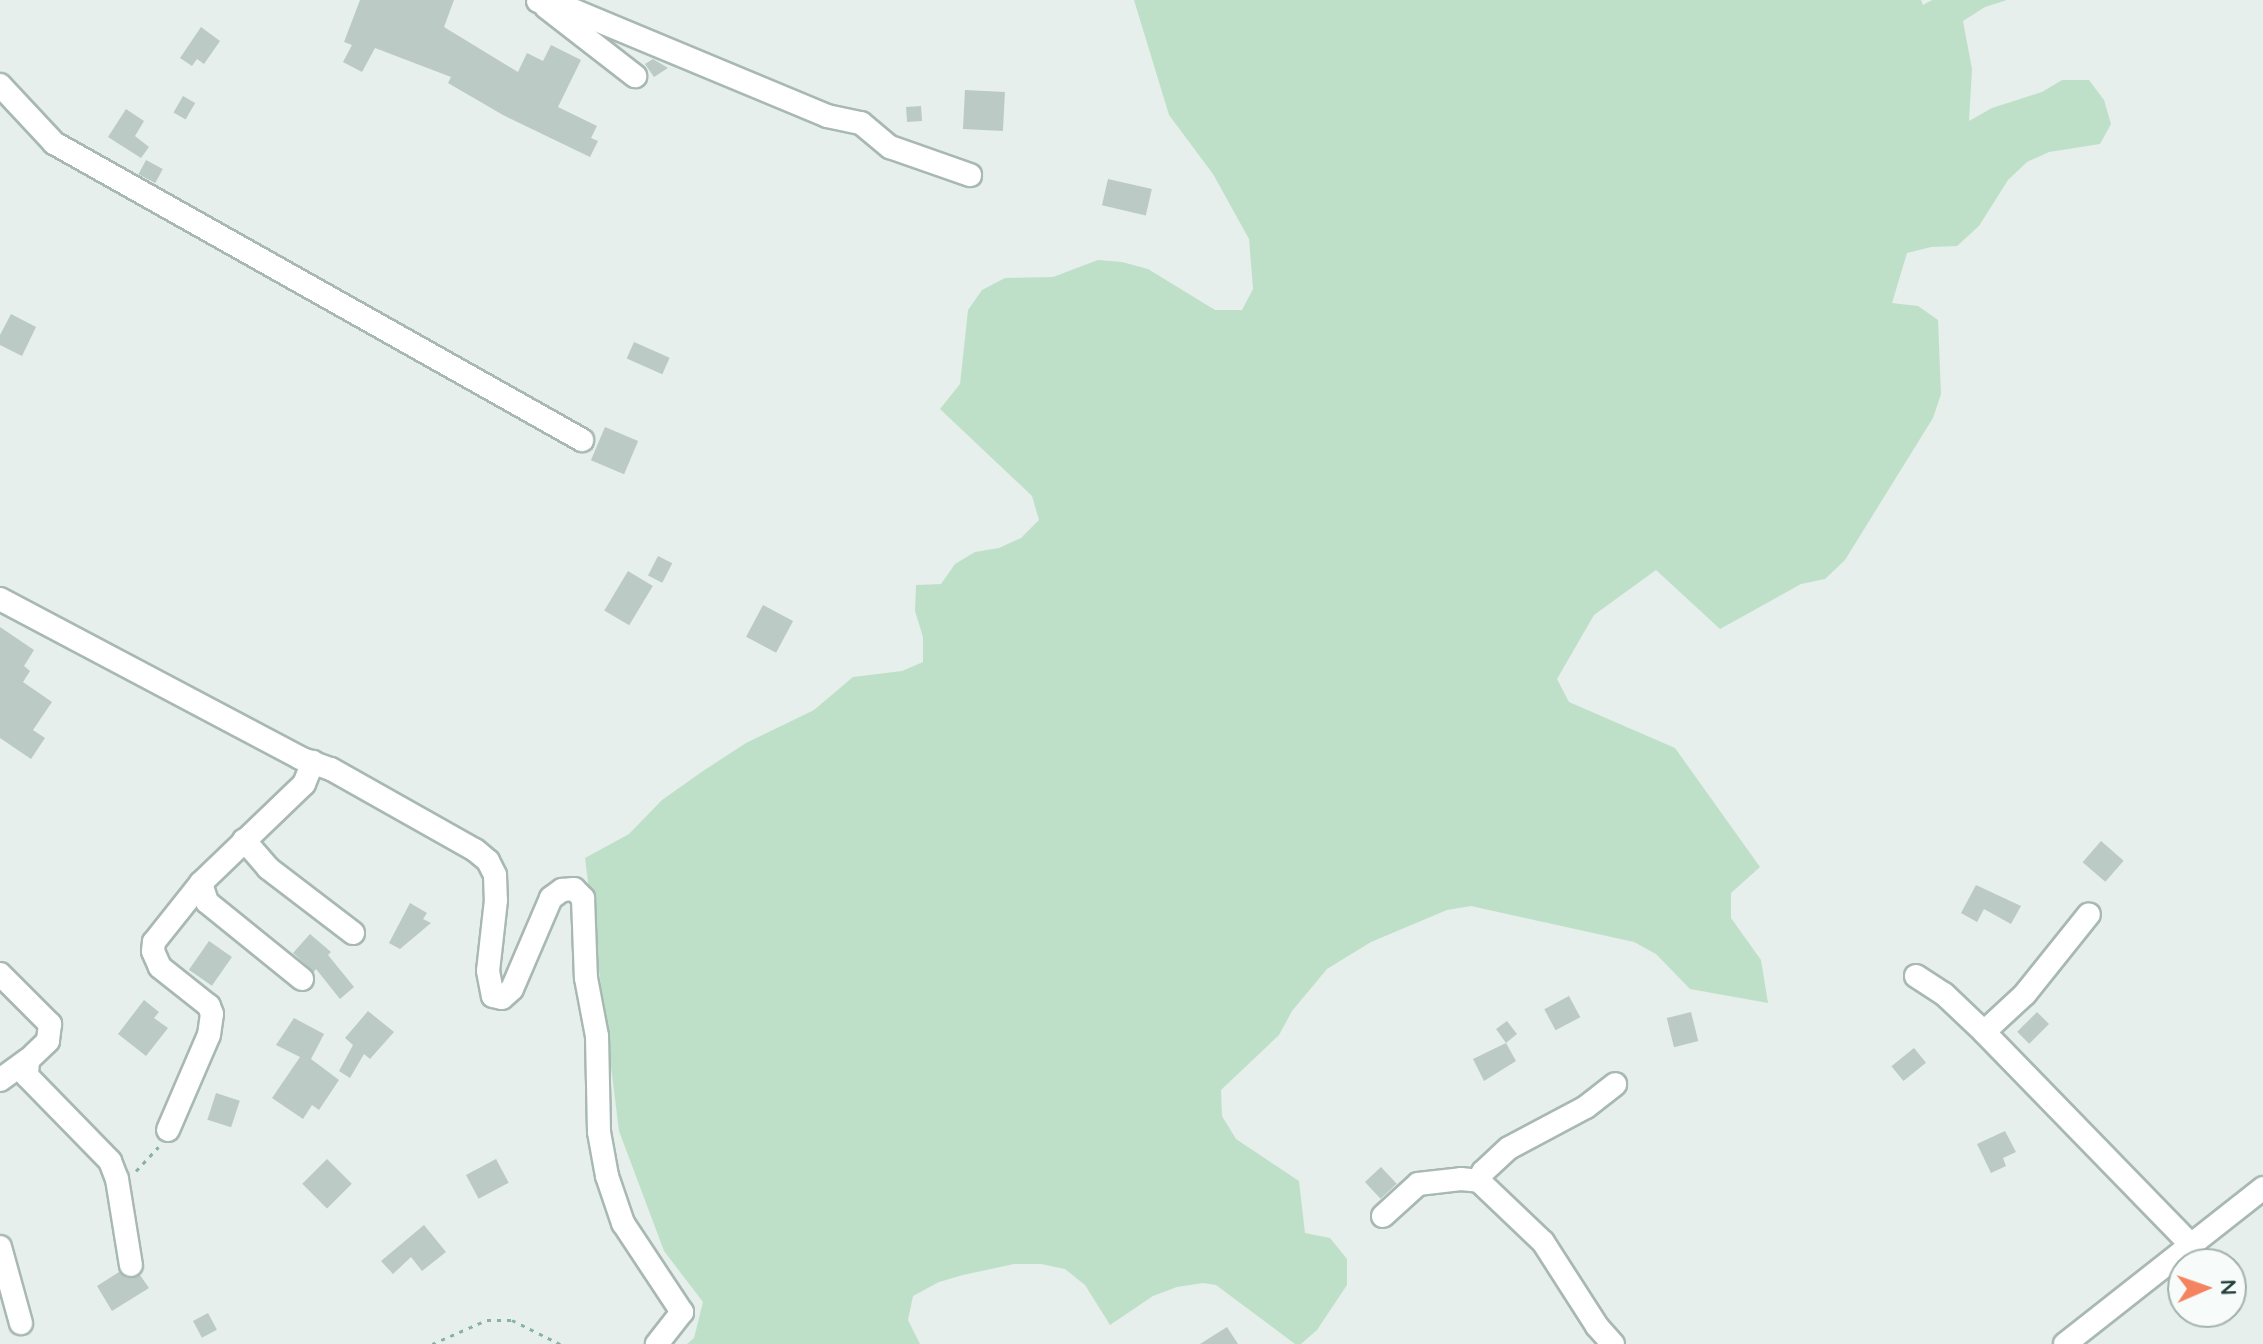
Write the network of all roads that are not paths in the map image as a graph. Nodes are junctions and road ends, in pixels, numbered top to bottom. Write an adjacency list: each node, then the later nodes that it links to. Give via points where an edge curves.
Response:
1 (536, 1): 2 (street); 4 (street, via 575,11 827,116 861,123 890,147)
2 (635, 76)
3 (0, 85): 5 (street, via 54,143)
4 (970, 175)
5 (582, 440)
6 (0, 599): 7 (street)
7 (313, 762): 8 (street, via 304,784); 27 (street, via 488,861 495,875 496,900 488,971 493,996 502,998 512,989 551,898 574,889 583,898 586,978 597,1036 599,1132 607,1176 623,1223 682,1312)
8 (244, 840): 9 (street); 11 (street, via 268,868)
9 (201, 883): 14 (street, via 207,902); 19 (street, via 154,942 160,967 212,1014 209,1035)
10 (2089, 914): 15 (street, via 2025,994)
11 (353, 933)
12 (0, 974): 16 (street, via 50,1024 48,1041)
13 (1916, 976): 15 (street)
14 (302, 979)
15 (1984, 1032): 23 (street)
16 (28, 1060): 17 (street); 25 (street, via 32,1083 110,1161)
17 (0, 1080)
18 (1615, 1084): 20 (street, via 1586,1107 1509,1148)
19 (168, 1130)
20 (1479, 1181): 22 (street, via 1418,1184); 28 (street, via 1556,1257)
21 (2263, 1188): 23 (street)
22 (1383, 1216)
23 (2191, 1245): 29 (street)
24 (0, 1247): 26 (street)
25 (131, 1265)
26 (21, 1323)
27 (657, 1344)
28 (1613, 1344)
29 (2065, 1344)

